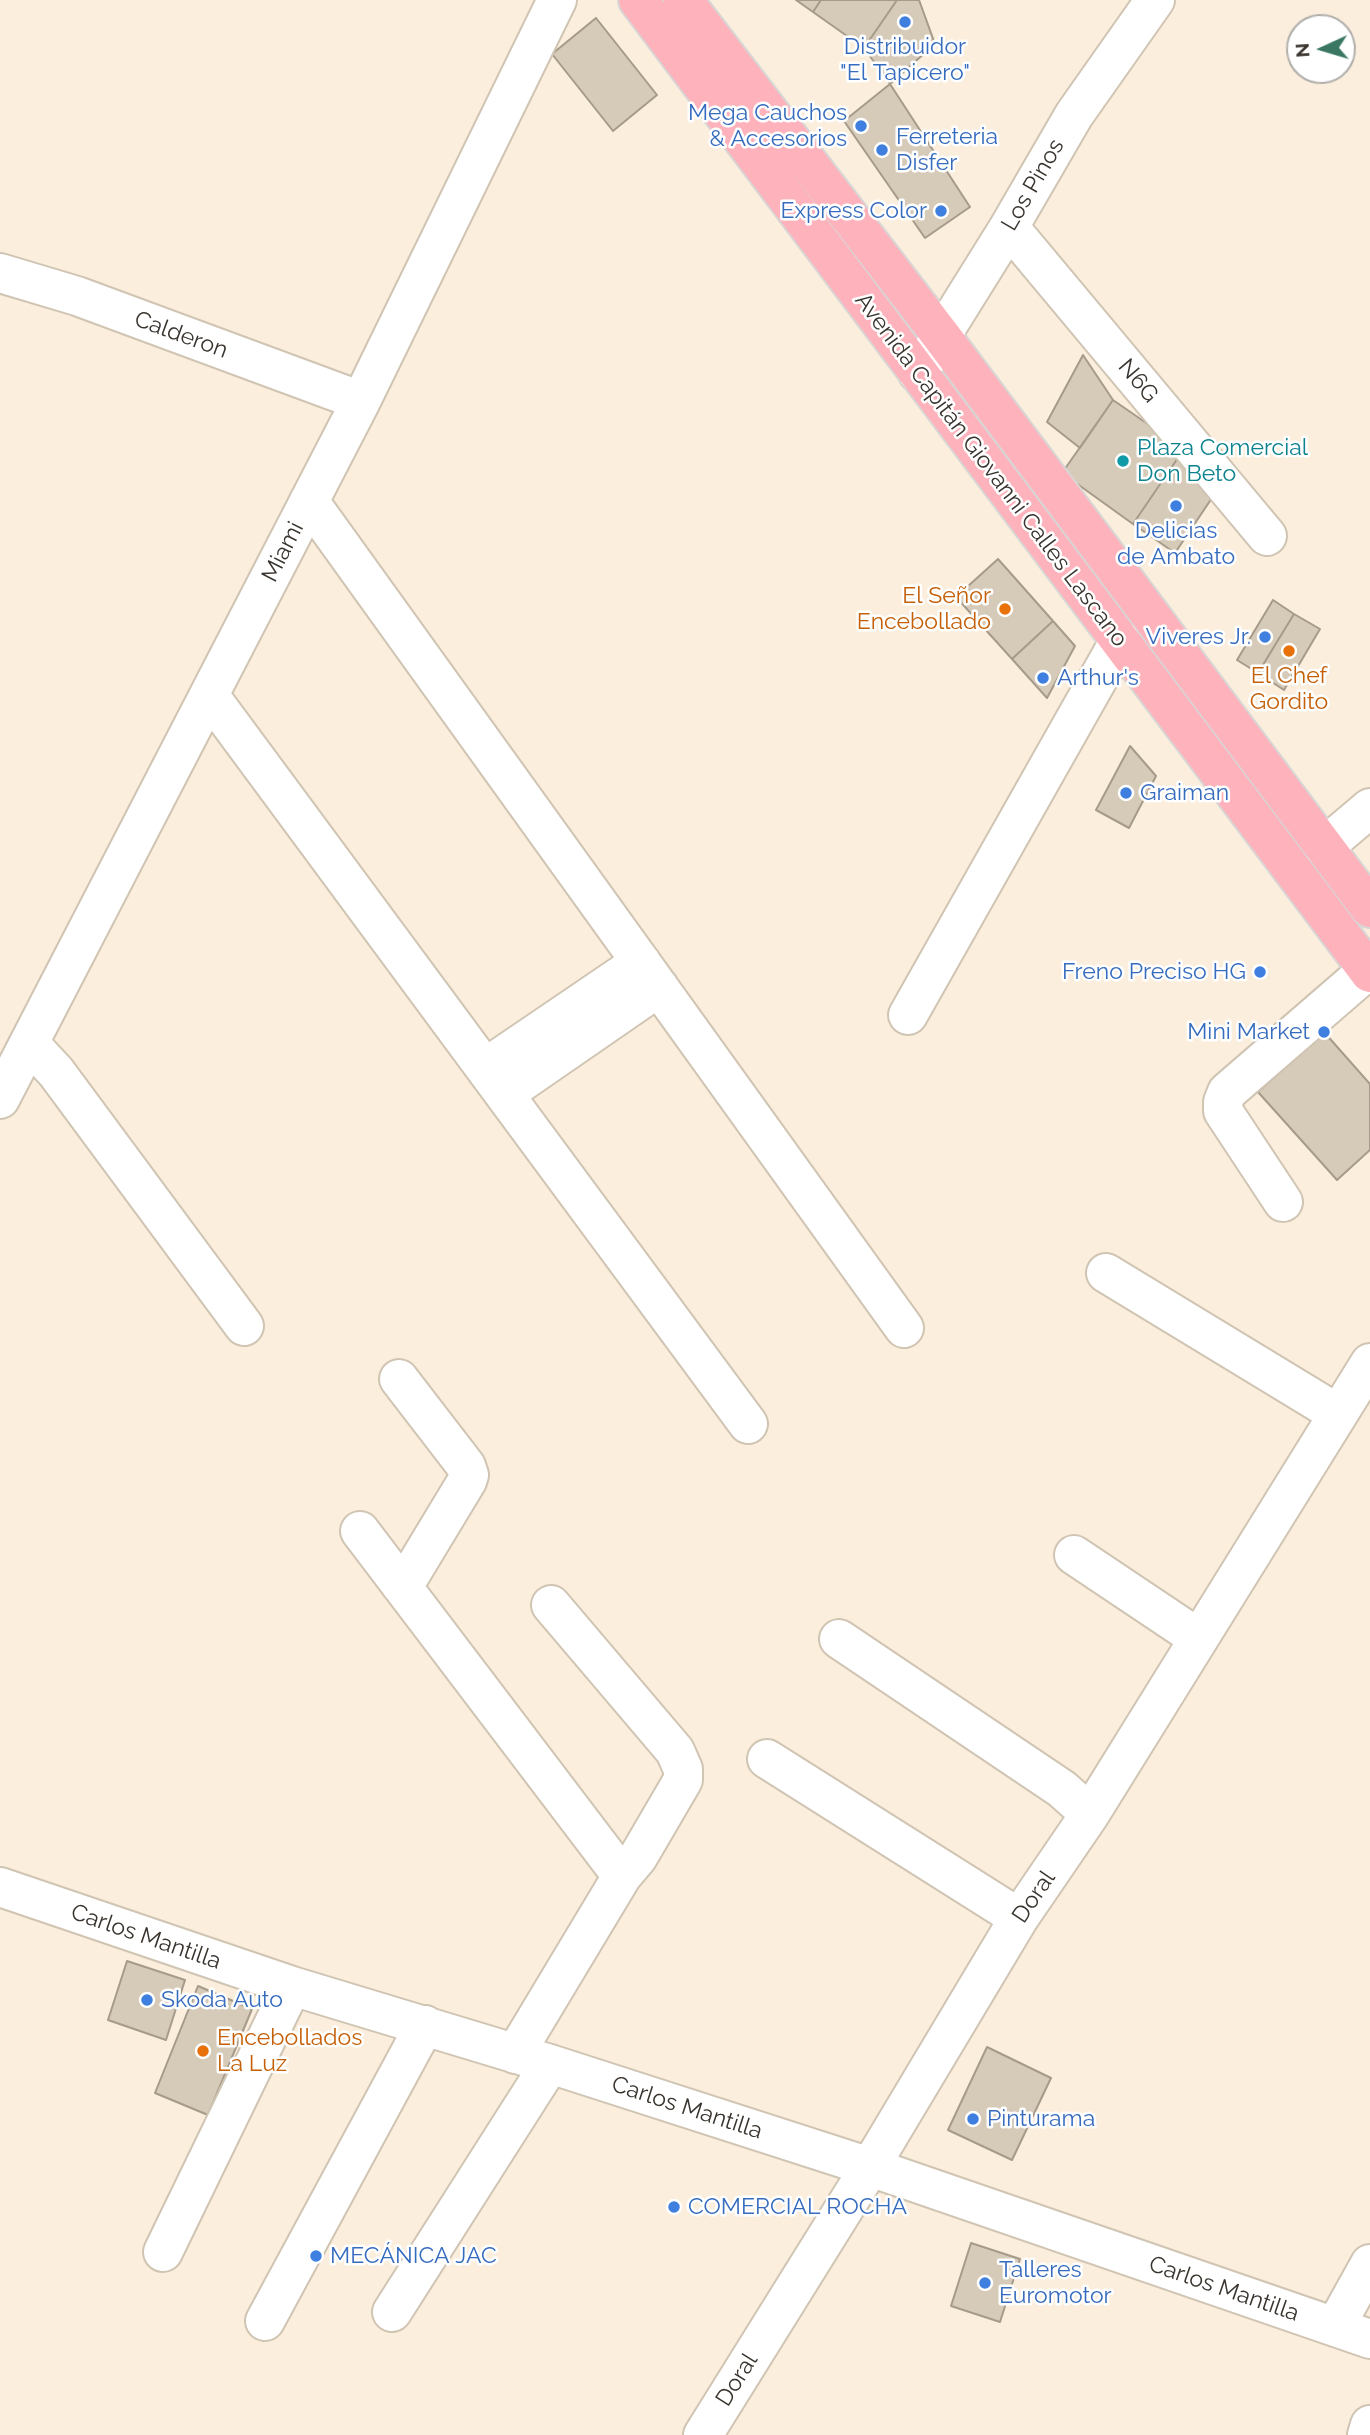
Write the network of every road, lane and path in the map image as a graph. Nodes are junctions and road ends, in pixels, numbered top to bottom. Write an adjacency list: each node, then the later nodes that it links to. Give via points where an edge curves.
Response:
1 (556, 0): 9 (street, Miami)
2 (638, 0): 8 (main road, Avenida Capitán Giovanni Calles Lascano)
3 (683, 0): 7 (main road, Avenida Capitán Giovanni Calles Lascano)
4 (1155, 0): 5 (street, Los Pinos, via 1074,115)
5 (1009, 227): 7 (street, Los Pinos); 11 (street, N6G)
6 (0, 273): 9 (street, Calderon, via 77,296)
7 (942, 337): 8 (street, Los Pinos); 15 (main road, Avenida Capitán Giovanni Calles Lascano)
8 (918, 373): 12 (main road, Avenida Capitán Giovanni Calles Lascano)
9 (361, 401): 10 (street, Miami)
10 (309, 501): 13 (street, Miami); 18 (street)
11 (1267, 536)
12 (1120, 640): 17 (main road, Avenida Capitán Giovanni Calles Lascano); 19 (street)
13 (209, 695): 20 (street, Miami); 21 (street)
14 (1370, 808): 15 (street)
15 (1324, 846): 16 (main road, Avenida Capitán Giovanni Calles Lascano)
16 (1370, 908)
17 (1369, 972): 23 (street, via 1227,1092 1223,1102 1223,1111)
18 (650, 974): 21 (street); 26 (street)
19 (908, 1015)
20 (29, 1043): 22 (street, Miami); 25 (street, via 56,1072)
21 (495, 1081): 30 (street)
22 (0, 1099)
23 (1283, 1202)
24 (1106, 1273): 29 (street)
25 (244, 1326)
26 (904, 1328)
27 (1370, 1363): 29 (street, Doral)
28 (399, 1379): 33 (street, via 469,1475)
29 (1338, 1414): 36 (street, Doral)
30 (748, 1424)
31 (360, 1531): 33 (street)
32 (1074, 1555): 36 (street)
33 (400, 1584): 39 (street)
34 (551, 1605): 39 (street, via 675,1751 683,1769 683,1780)
35 (839, 1639): 38 (street, via 1062,1788)
36 (1198, 1639): 38 (street, Doral)
37 (767, 1759): 41 (street)
38 (1090, 1814): 41 (street, Doral)
39 (622, 1876): 44 (street)
40 (0, 1887): 42 (street, Carlos Mantilla)
41 (1019, 1918): 45 (street, Doral)
42 (292, 1986): 43 (street, Carlos Mantilla); 46 (street)
43 (425, 2025): 44 (street, Carlos Mantilla); 49 (street)
44 (532, 2059): 45 (street, Carlos Mantilla); 48 (street)
45 (870, 2167): 50 (street, Carlos Mantilla); 52 (street, Doral)
46 (163, 2252)
47 (1370, 2264): 50 (street)
48 (392, 2312)
49 (265, 2321)
50 (1353, 2333)
51 (1370, 2425): 53 (street)
52 (702, 2435)
53 (1367, 2435)

